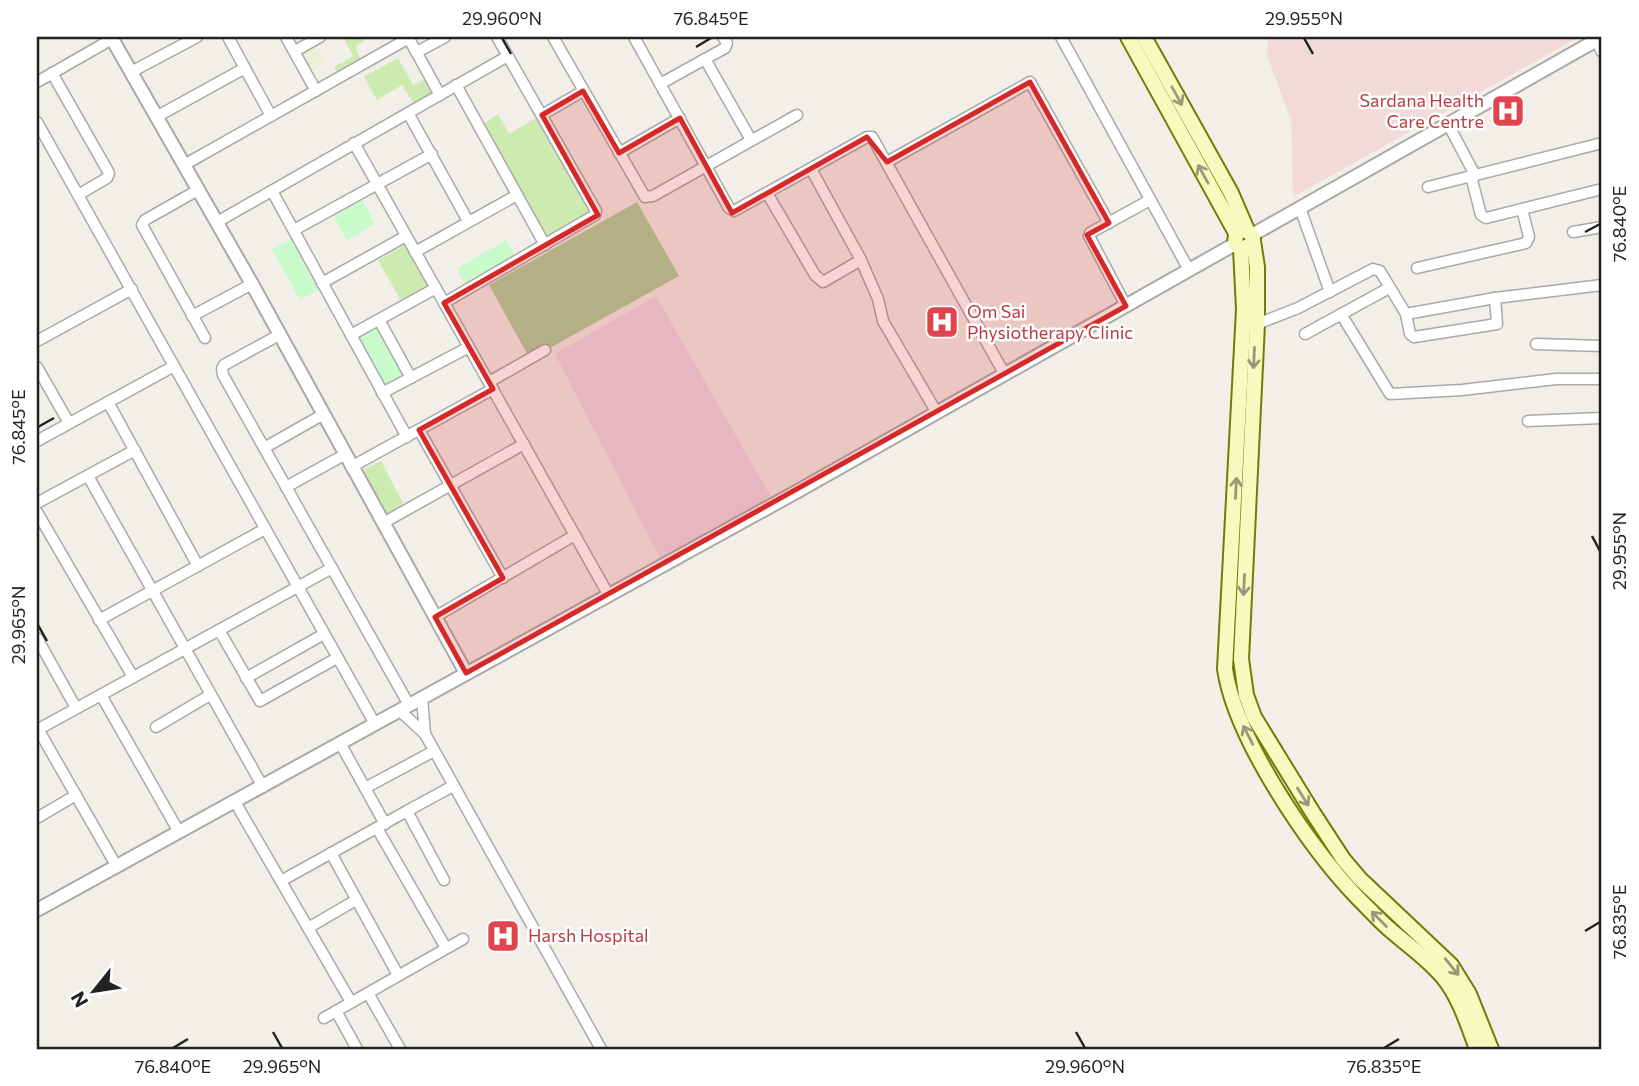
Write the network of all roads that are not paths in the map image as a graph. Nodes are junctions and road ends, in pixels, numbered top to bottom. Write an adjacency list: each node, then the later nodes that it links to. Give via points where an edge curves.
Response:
1 (197, 37): 21 (street)
2 (228, 37): 20 (street)
3 (286, 37): 16 (street)
4 (320, 37): 16 (street)
5 (408, 37): 17 (street); 26 (street)
6 (496, 37): 18 (street)
7 (553, 37): 27 (street)
8 (635, 37): 24 (street)
9 (723, 37): 19 (street, via 727,46)
10 (1061, 37): 55 (street)
11 (1128, 37): 65 (main road, one-way to 11)
12 (1144, 37): 65 (main road, one-way to 65, via 1231,193)
13 (112, 38): 21 (street); 22 (street)
14 (440, 38): 17 (street)
15 (1600, 43): 36 (street)
16 (295, 51): 26 (street)
17 (416, 52): 28 (street)
18 (508, 56): 25 (street); 31 (street)
19 (705, 59): 24 (street); 37 (street)
20 (245, 68): 32 (street); 33 (street)
21 (131, 72): 33 (street)
22 (52, 73): 23 (street); 53 (street, via 109,173)
23 (37, 80)
24 (660, 84): 34 (street)
25 (456, 85): 28 (street); 54 (street)
26 (316, 91): 32 (street)
27 (583, 91): 31 (street); 40 (street)
28 (440, 95): 29 (street)
29 (408, 113): 39 (street); 41 (street)
30 (797, 114): 37 (street)
31 (542, 115): 66 (street, via 596,211)
32 (271, 116): 43 (street)
33 (156, 117): 43 (street)
34 (680, 118): 40 (street); 44 (street)
35 (37, 122): 53 (street)
36 (1448, 124): 46 (street); 56 (street)
37 (751, 140): 44 (street)
38 (1602, 143): 46 (street)
39 (354, 144): 47 (street); 51 (street)
40 (619, 153): 44 (street, via 645,197)
41 (432, 154): 47 (street); 58 (street)
42 (887, 162): 45 (street, via 867,137); 60 (street, via 1030,82); 97 (street)
43 (184, 165): 50 (street)
44 (706, 165): 52 (street, via 734,211)
45 (811, 169): 52 (street); 68 (street)
46 (1473, 175): 48 (street); 57 (street, via 1483,217)
47 (377, 184): 62 (street); 64 (street)
48 (1428, 187)
49 (1602, 189): 57 (street)
50 (198, 190): 59 (street); 83 (street, via 142,225)
51 (272, 191): 59 (street); 62 (street)
52 (766, 193): 68 (street, via 819,281)
53 (78, 195): 76 (street)
54 (517, 195): 58 (street); 66 (street)
55 (1150, 200): 60 (street); 70 (street)
56 (1300, 208): 65 (street); 77 (street)
57 (1521, 209): 69 (street, via 1529,237 1526,243)
58 (468, 221): 67 (street)
59 (216, 222): 72 (street)
60 (1109, 223): 80 (street, via 1089,236)
61 (1602, 228): 63 (street)
62 (294, 230): 71 (street)
63 (1573, 232)
64 (406, 236): 67 (street); 71 (street)
65 (1244, 239): 70 (street); 85 (main road, via 1257,267); 178 (main road, one-way to 65, via 1461,1006 1444,978 1355,895 1269,778 1228,692 1225,669)
66 (545, 245): 79 (street)
67 (415, 252): 74 (street)
68 (861, 260): 103 (street, via 883,321)
69 (1417, 268)
70 (1189, 270): 80 (street)
71 (322, 283): 88 (street)
72 (252, 284): 83 (street); 87 (street)
73 (1602, 285): 78 (street)
74 (436, 288): 79 (street); 84 (street)
75 (1389, 288): 77 (street, via 1380,271 1373,269); 81 (street); 82 (street)
76 (132, 289): 90 (street); 95 (street)
77 (1330, 292): 85 (street)
78 (1495, 298): 82 (street); 82 (street, via 1495,325 1414,337)
79 (444, 303): 93 (street)
80 (1126, 306): 97 (street)
81 (1341, 314): 86 (street); 99 (street, via 1390,394)
82 (1406, 314)
83 (192, 316): 89 (street)
84 (379, 320): 88 (street); 98 (street)
85 (1257, 324): 179 (main road, one-way to 179, via 1241,659 1246,695 1267,742 1343,859 1461,979)
86 (1305, 334)
87 (279, 335): 104 (street); 112 (street, via 222,369)
88 (351, 335): 101 (street)
89 (205, 338)
90 (37, 341)
91 (1536, 344): 92 (street)
92 (1602, 346)
93 (469, 347): 98 (street); 100 (street)
94 (545, 351): 100 (street)
95 (174, 366): 102 (street); 122 (street)
96 (37, 368): 107 (street)
97 (1004, 375): 103 (street)
98 (411, 377): 101 (street)
99 (1602, 379)
100 (491, 385): 108 (street); 111 (street)
101 (382, 393): 109 (street)
102 (108, 402): 107 (street); 113 (street)
103 (937, 413): 129 (street)
104 (322, 415): 112 (street); 114 (street)
105 (1602, 418): 106 (street)
106 (1528, 421)
107 (69, 424): 110 (street)
108 (419, 430): 109 (street); 117 (street)
109 (407, 437): 115 (street)
110 (37, 441)
111 (524, 444): 117 (street); 123 (street)
112 (264, 448): 118 (street)
113 (135, 450): 116 (street); 124 (street)
114 (344, 455): 115 (street); 118 (street)
115 (351, 467): 121 (street)
116 (88, 476): 119 (street); 128 (street)
117 (450, 486): 121 (street); 126 (street)
118 (286, 487): 125 (street)
119 (37, 503)
120 (37, 512): 131 (street)
121 (383, 523): 130 (street)
122 (265, 529): 124 (street); 127 (street)
123 (575, 535): 126 (street); 129 (street)
124 (198, 566): 128 (street)
125 (332, 568): 127 (street); 145 (street)
126 (503, 578): 130 (street)
127 (297, 587): 132 (street); 133 (street)
128 (151, 592): 131 (street); 135 (street)
129 (608, 594): 138 (street)
130 (435, 617): 138 (street)
131 (99, 620): 139 (street)
132 (219, 630): 135 (street); 140 (street)
133 (324, 634): 137 (street); 140 (street)
134 (37, 638): 136 (street)
135 (184, 649): 139 (street); 142 (street)
136 (41, 654): 144 (street)
137 (337, 658): 140 (street, via 260,701); 146 (street)
138 (466, 673): 143 (street)
139 (133, 677): 141 (street)
140 (246, 678)
141 (101, 695): 144 (street); 160 (street)
142 (210, 695): 147 (street); 153 (street)
143 (422, 698): 145 (street); 149 (street)
144 (76, 708): 148 (street)
145 (404, 708): 146 (street); 149 (street)
146 (375, 724): 150 (street)
147 (156, 727)
148 (38, 730): 155 (street)
149 (425, 734): 151 (street)
150 (340, 743): 153 (street); 154 (street)
151 (434, 751): 152 (street); 154 (street)
152 (453, 786): 157 (street); 177 (street)
153 (263, 787): 156 (street)
154 (365, 788): 159 (street)
155 (76, 795): 158 (street); 162 (street)
156 (235, 802): 160 (street); 164 (street)
157 (407, 811): 159 (street); 163 (street)
158 (37, 818)
159 (381, 826): 161 (street); 169 (street)
160 (179, 832): 162 (street)
161 (331, 853): 164 (street); 165 (street)
162 (117, 867): 166 (street)
163 (444, 880)
164 (281, 881): 167 (street)
165 (356, 900): 167 (street); 170 (street)
166 (37, 910)
167 (308, 928): 172 (street)
168 (463, 939): 169 (street)
169 (446, 948): 170 (street)
170 (398, 975): 171 (street)
171 (368, 993): 172 (street); 176 (street)
172 (351, 1002): 173 (street)
173 (336, 1011): 174 (street); 175 (street)
174 (324, 1018)
175 (357, 1049)
176 (400, 1049)
177 (601, 1049)
178 (1477, 1049)
179 (1491, 1049)

